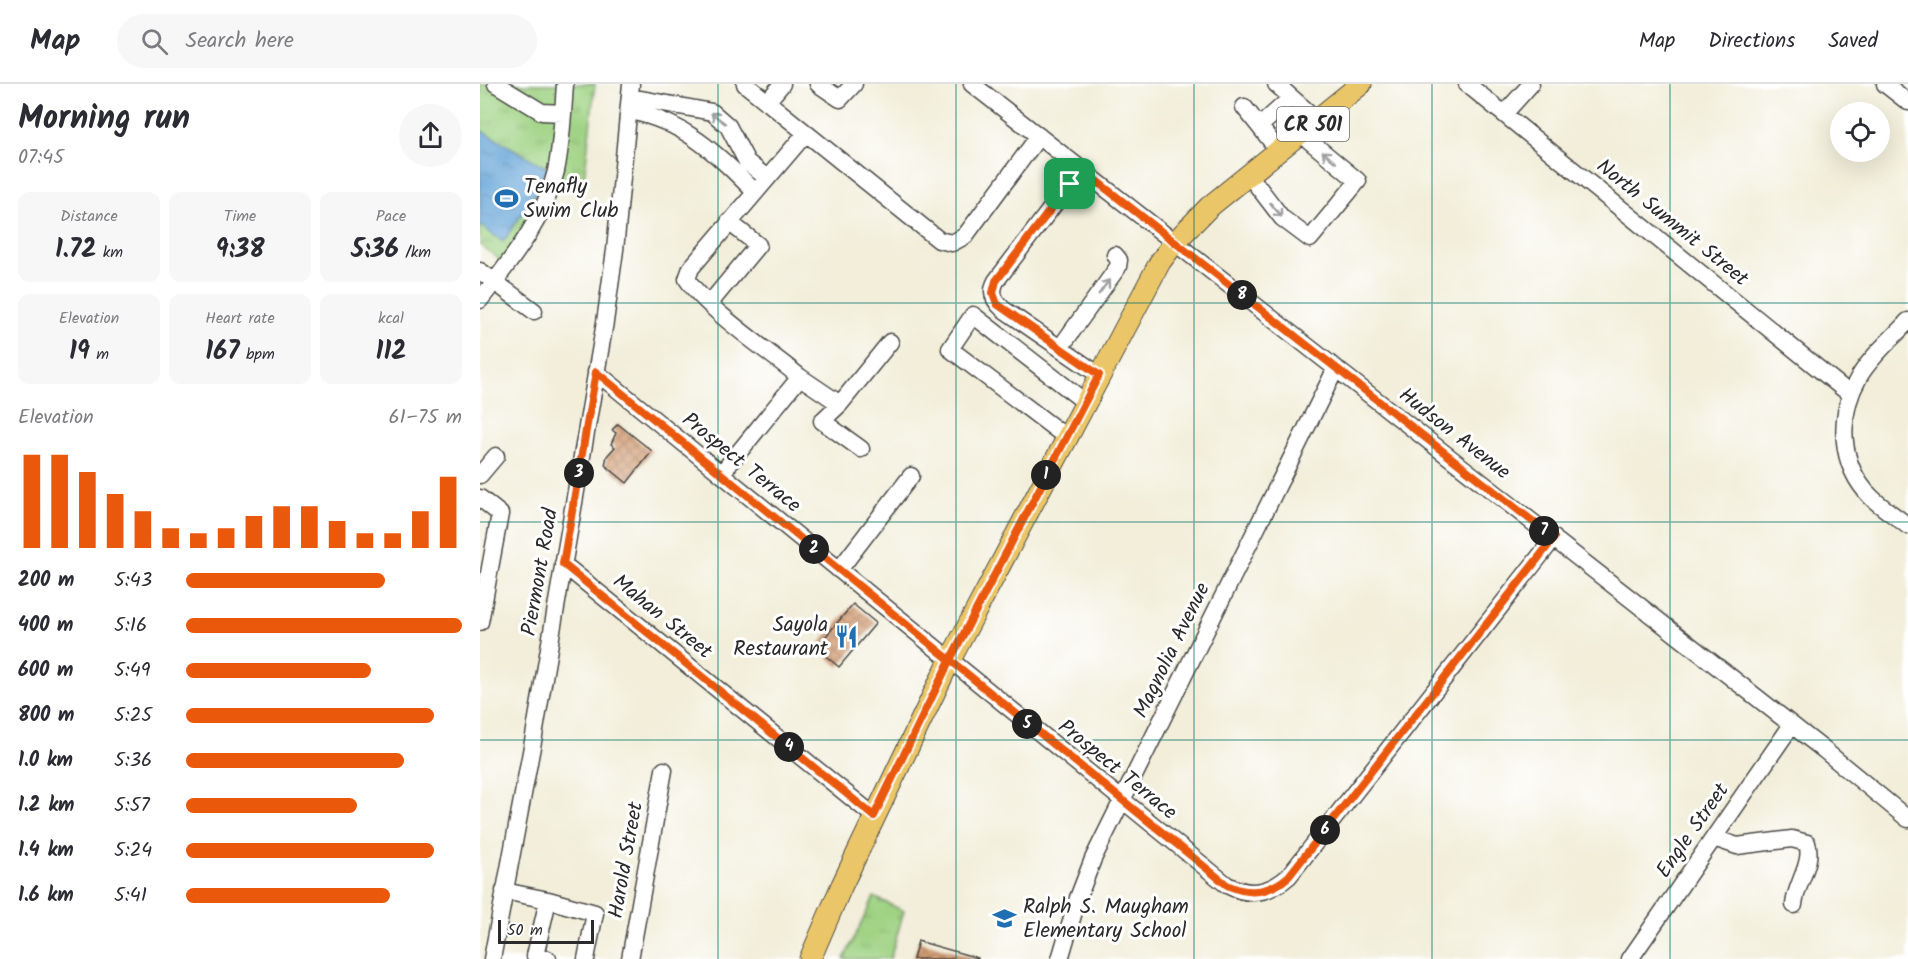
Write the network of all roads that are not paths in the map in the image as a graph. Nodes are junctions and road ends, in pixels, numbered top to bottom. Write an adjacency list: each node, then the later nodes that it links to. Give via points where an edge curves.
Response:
1 (496, 84): 18 (street, via 542,112)
2 (566, 84): 18 (street)
3 (745, 84): 15 (street)
4 (782, 84): 15 (street)
5 (818, 84): 6 (street, via 840,99)
6 (854, 84)
7 (972, 84): 24 (street, Hudson Avenue)
8 (1276, 84): 14 (street)
9 (1361, 84): 20 (main road, CR 501)
10 (1531, 84): 19 (street)
11 (1885, 84): 16 (street)
12 (1478, 87): 19 (street, North Summit Street)
13 (630, 98): 25 (street, one-way to 13, via 728,126 712,112); 27 (street, via 649,115 679,126); 44 (street, Piermont Road, via 615,250)
14 (1291, 98): 20 (street); 21 (street)
15 (767, 102): 22 (street)
16 (1908, 102)
17 (1244, 106): 21 (street)
18 (563, 113): 36 (street, via 559,155 549,194 524,242)
19 (1504, 114): 47 (street, North Summit Street)
20 (1317, 120): 23 (main road, CR 501)
21 (1261, 125): 26 (street)
22 (806, 133): 24 (street, via 939,240 952,243 965,236); 30 (street)
23 (1300, 133): 26 (main road, CR 501); 29 (street, one-way to 23, via 1282,218 1310,239 1358,181)
24 (1039, 136): 28 (street, Hudson Avenue)
25 (739, 146): 27 (street); 30 (street, via 747,162)
26 (1279, 151): 29 (main road, CR 501)
27 (716, 157): 31 (street)
28 (1081, 169): 33 (street, Hudson Avenue); 42 (street, via 993,286 997,304)
29 (1249, 175): 33 (main road, CR 501)
30 (767, 178): 31 (street)
31 (755, 192): 32 (street)
32 (729, 222): 38 (street, via 691,268 687,279); 38 (street, via 759,245)
33 (1175, 242): 43 (street, Hudson Avenue); 45 (main road, CR 501, via 1160,262)
34 (1115, 255): 42 (street, one-way to 34, via 1076,314 1118,267)
35 (480, 271): 36 (street)
36 (494, 282): 37 (street); 39 (street)
37 (480, 300)
38 (710, 303): 46 (street)
39 (534, 311)
40 (1908, 321): 47 (street, via 1868,364)
41 (890, 342): 49 (street)
42 (1060, 348): 45 (street)
43 (1336, 368): 58 (street, Hudson Avenue); 66 (street, Magnolia Avenue)
44 (596, 372): 53 (street, Prospect Terrace); 59 (street, Piermont Road)
45 (1099, 375): 48 (main road, CR 501)
46 (800, 377): 49 (street); 53 (street)
47 (1851, 395): 57 (street, via 1844,434 1851,468 1872,498)
48 (1085, 402): 50 (main road, CR 501); 50 (street, via 973,315 950,349)
49 (840, 404): 51 (street, via 822,421)
50 (1066, 437): 63 (main road, CR 501)
51 (861, 449)
52 (496, 456): 54 (street)
53 (721, 474): 60 (street, Prospect Terrace)
54 (480, 475)
55 (911, 476): 60 (street)
56 (480, 498): 61 (street, via 500,514)
57 (1908, 526)
58 (1554, 538): 64 (street, Hudson Avenue); 66 (street, Prospect Terrace, via 1280,884 1249,893 1227,885)
59 (563, 564): 67 (street, Mahan Street); 70 (street, Piermont Road)
60 (839, 570): 63 (street, Prospect Terrace)
61 (484, 581): 62 (street)
62 (480, 622)
63 (950, 660): 66 (street, Prospect Terrace); 67 (main road, CR 501)
64 (1791, 726): 68 (street, Hudson Avenue); 69 (street, Engle Street)
65 (664, 770): 76 (street, Harold Street)
66 (1121, 801): 78 (street, Magnolia Avenue, via 1082,888)
67 (874, 816): 77 (main road, CR 501)
68 (1908, 819)
69 (1714, 838): 72 (street, via 1737,846 1792,838 1807,843 1807,860); 79 (street, Engle Street)
70 (504, 891): 71 (street); 73 (street, Piermont Road)
71 (548, 900): 74 (street, via 535,956); 75 (street, via 595,913)
72 (1794, 905)
73 (492, 959)
74 (548, 959)
75 (586, 959)
76 (630, 959)
77 (810, 959)
78 (1060, 959)
79 (1630, 959)

